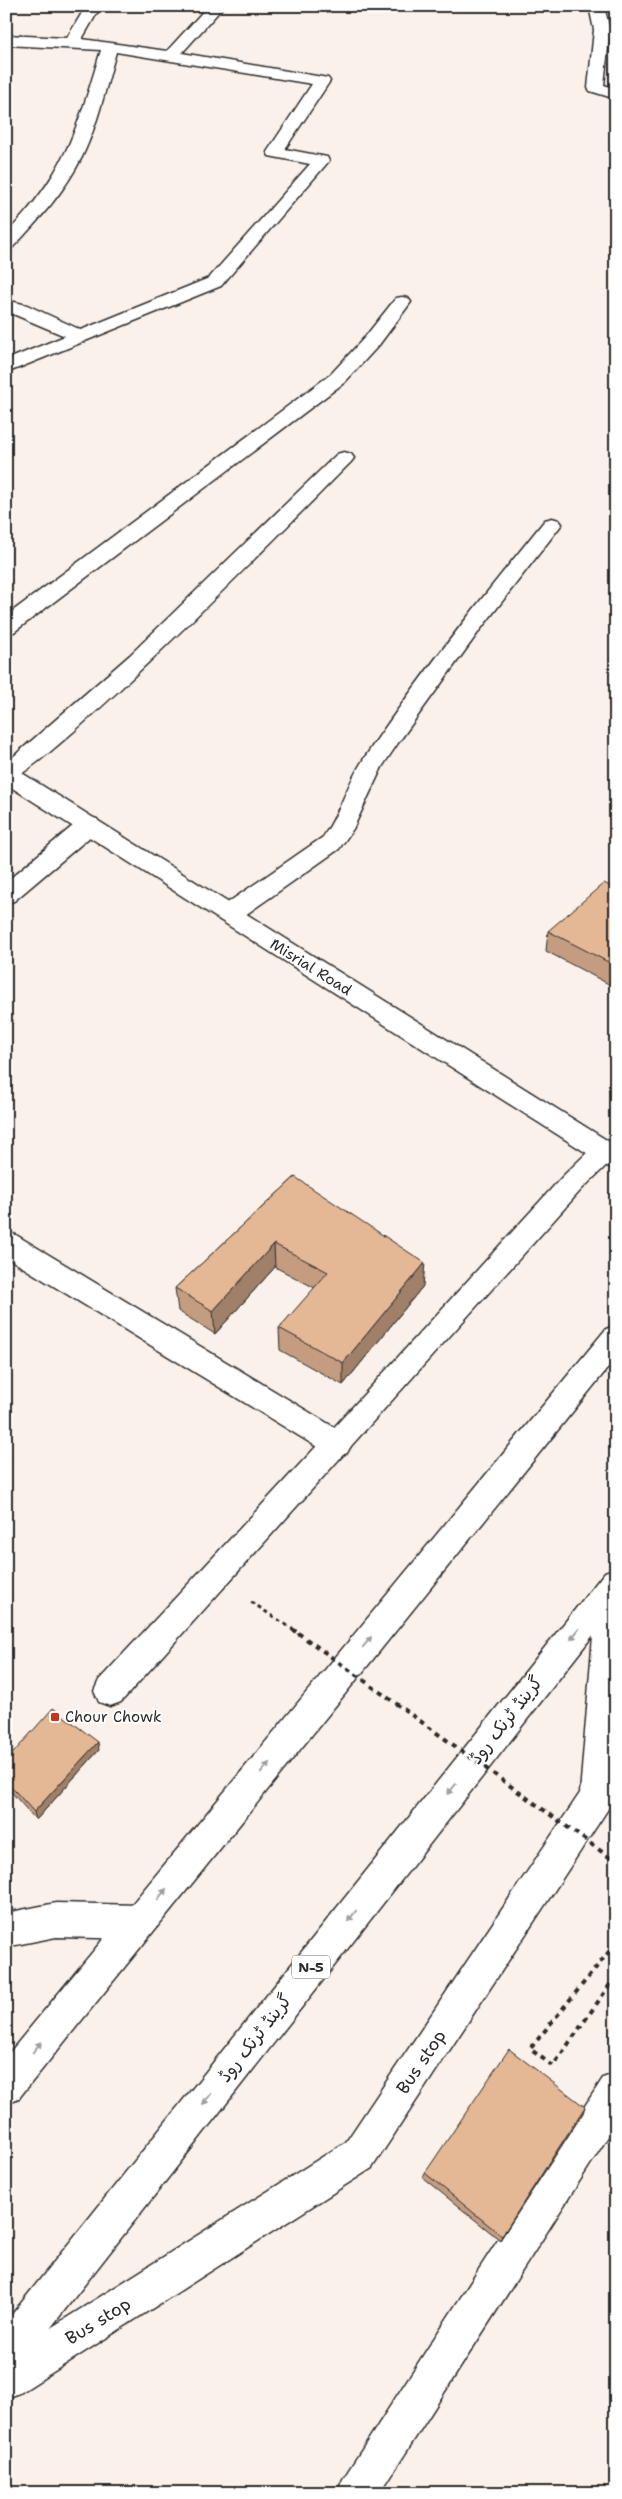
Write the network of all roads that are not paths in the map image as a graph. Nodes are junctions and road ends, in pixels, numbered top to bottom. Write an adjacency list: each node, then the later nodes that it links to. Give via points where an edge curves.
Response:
1 (94, 6): 5 (main road)
2 (217, 6): 7 (main road)
3 (596, 6): 8 (main road, via 602,30 596,88)
4 (6, 40): 5 (main road)
5 (72, 43): 6 (main road)
6 (110, 46): 7 (main road); 9 (main road, via 74,156 53,189)
7 (172, 55): 12 (main road, via 322,81 275,152 321,161 215,282)
8 (616, 94)
9 (6, 244)
10 (402, 302): 16 (main road, via 338,378)
11 (6, 305): 12 (main road)
12 (82, 338): 13 (main road)
13 (6, 367)
14 (344, 458): 17 (main road, via 174,626 63,728)
15 (552, 524): 20 (main road, via 472,625 390,738 371,766 331,843)
16 (6, 627)
17 (7, 773): 18 (main road, Misrial Road)
18 (89, 825): 19 (main road); 20 (main road, Misrial Road)
19 (6, 895)
20 (229, 914): 21 (main road, Misrial Road)
21 (610, 1150): 24 (main road, via 572,1182)
22 (6, 1243): 24 (main road)
23 (616, 1337): 27 (main road, one-way to 23)
24 (338, 1444): 26 (main road)
25 (614, 1584): 31 (main road, گرینڈ ٹرنک روڈ / N-5, one-way to 31); 32 (main road, Bus stop, via 596,1798 359,2155)
26 (110, 1691)
27 (139, 1922): 28 (main road, via 56,1920); 29 (main road, one-way to 27)
28 (6, 1930)
29 (6, 2085)
30 (616, 2091): 33 (main road)
31 (6, 2353)
32 (6, 2379)
33 (357, 2493)

